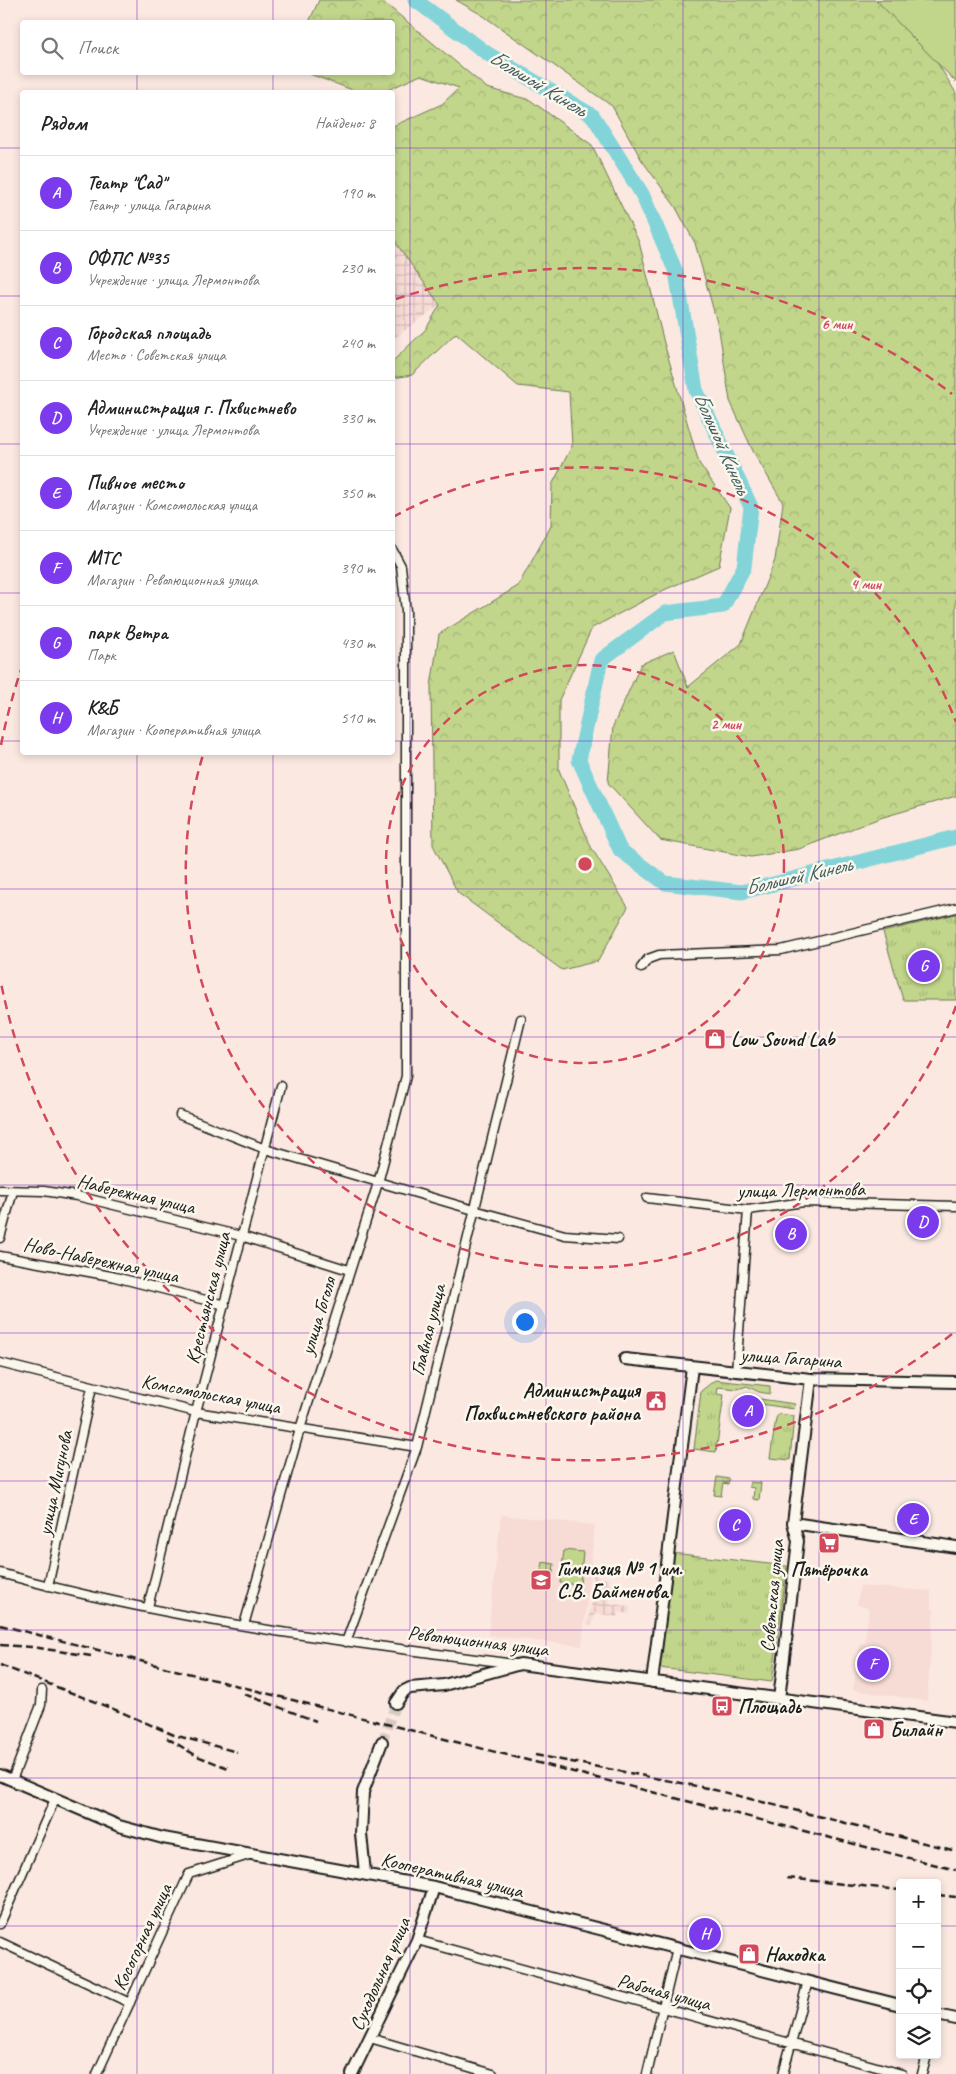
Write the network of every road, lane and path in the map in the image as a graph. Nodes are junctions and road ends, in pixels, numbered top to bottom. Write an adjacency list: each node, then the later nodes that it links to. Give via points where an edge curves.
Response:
1 (395, 555): 8 (street, улица Гоголя, via 401,566 406,611 406,1076)
2 (956, 908): 3 (street, via 781,950 659,955 648,959)
3 (641, 968)
4 (520, 1019): 13 (street, Главная улица)
5 (281, 1086): 7 (street, Крестьянская улица)
6 (180, 1115): 7 (street)
7 (264, 1149): 8 (street); 15 (street, Крестьянская улица)
8 (378, 1183): 13 (street); 19 (street, улица Гоголя)
9 (0, 1190): 10 (street, Набережная улица)
10 (13, 1191): 15 (street, Набережная улица, via 44,1190 77,1196); 16 (street)
11 (647, 1198): 14 (street, улица Лермонтова)
12 (956, 1206): 14 (street, улица Лермонтова, via 804,1202)
13 (474, 1210): 17 (street, via 565,1235); 30 (street, Главная улица)
14 (748, 1210): 24 (street)
15 (241, 1236): 19 (street, Набережная улица); 20 (street, Крестьянская улица)
16 (0, 1238)
17 (618, 1239)
18 (0, 1256): 20 (street, Ново-Набережная улица, via 111,1276)
19 (349, 1270): 29 (street, улица Гоголя)
20 (224, 1305): 28 (street, Крестьянская улица)
21 (625, 1359): 23 (street, улица Гагарина)
22 (0, 1363): 27 (street, Комсомольская улица)
23 (692, 1367): 24 (street, улица Гагарина); 39 (street)
24 (736, 1372): 25 (street, улица Гагарина)
25 (811, 1378): 26 (street, улица Гагарина); 31 (street, Советская улица)
26 (956, 1382)
27 (92, 1387): 28 (street, Комсомольская улица); 34 (street, улица Мигунова)
28 (196, 1412): 29 (street, Комсомольская улица); 35 (street, Крестьянская улица)
29 (300, 1429): 30 (street, Комсомольская улица); 36 (street, улица Гоголя)
30 (417, 1447): 37 (street, Главная улица)
31 (793, 1523): 32 (street); 41 (street, Советская улица, via 798,1541)
32 (956, 1547)
33 (0, 1573): 34 (street, Революционная улица)
34 (48, 1586): 35 (street, Революционная улица)
35 (148, 1607): 36 (street, Революционная улица)
36 (244, 1625): 37 (street, Революционная улица)
37 (346, 1642): 38 (street, Революционная улица)
38 (520, 1664): 39 (street, Революционная улица); 42 (street, via 444,1686 410,1688)
39 (652, 1682): 41 (street, Революционная улица)
40 (42, 1690): 46 (street, via 41,1705)
41 (779, 1699): 43 (street, Революционная улица)
42 (396, 1703)
43 (956, 1722)
44 (382, 1742): 49 (street, via 363,1792 361,1834)
45 (0, 1775): 46 (street, Кооперативная улица)
46 (12, 1780): 47 (street, Кооперативная улица)
47 (55, 1799): 48 (street, Кооперативная улица, via 119,1826 163,1838); 51 (street)
48 (252, 1854): 49 (street, Кооперативная улица); 56 (street, Косогорная улица, via 189,1874)
49 (365, 1873): 50 (street, Кооперативная улица)
50 (434, 1887): 52 (street, Суходольная улица); 54 (street, Кооперативная улица)
51 (0, 1924)
52 (417, 1940): 58 (street, Рабочая улица); 61 (street, Суходольная улица)
53 (0, 1942): 56 (street)
54 (677, 1948): 55 (street, Кооперативная улица); 58 (street)
55 (808, 1981): 57 (street, Кооперативная улица); 62 (street)
56 (130, 2003): 64 (street, Косогорная улица)
57 (896, 2004)
58 (662, 2009): 62 (street, Рабочая улица); 67 (street)
59 (941, 2016): 60 (street)
60 (956, 2019)
61 (370, 2038): 65 (street, Суходольная улица); 66 (street)
62 (792, 2044): 68 (street); 69 (street, Рабочая улица)
63 (926, 2059): 70 (street)
64 (97, 2074)
65 (352, 2074)
66 (493, 2074)
67 (647, 2074)
68 (783, 2074)
69 (902, 2074)
70 (922, 2074)

